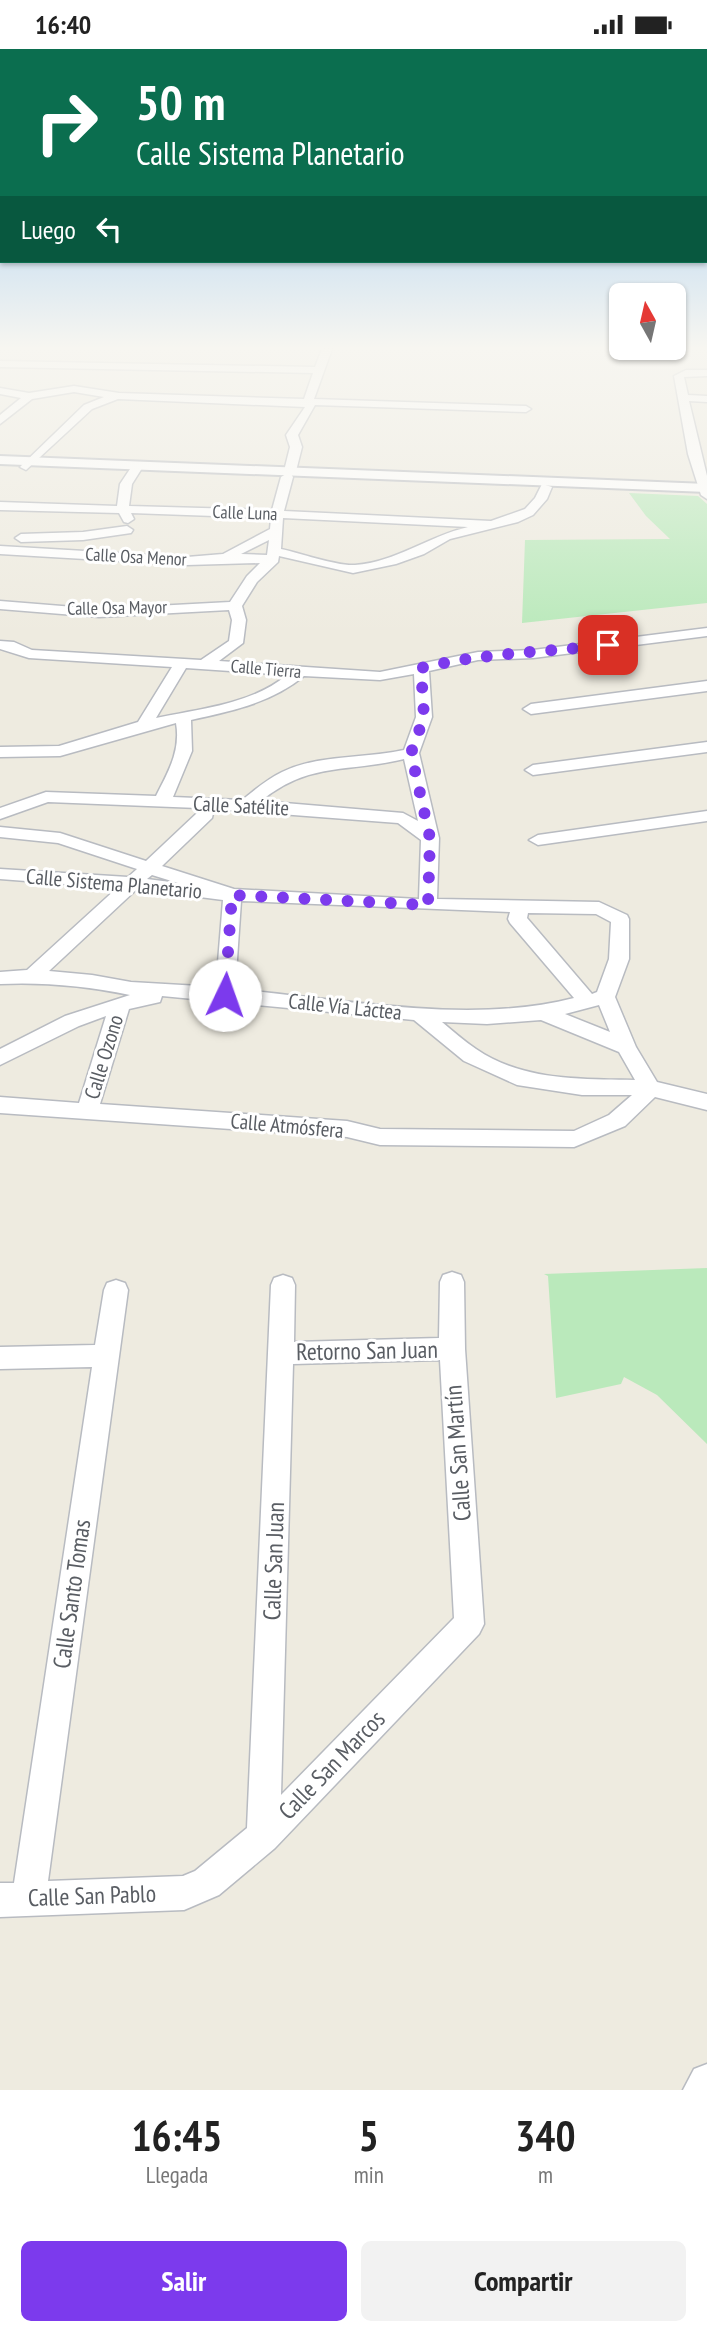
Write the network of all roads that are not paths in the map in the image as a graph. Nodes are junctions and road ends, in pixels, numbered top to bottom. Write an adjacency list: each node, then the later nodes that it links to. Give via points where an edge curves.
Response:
1 (49, 444): 5 (street)
2 (295, 444): 8 (street)
3 (701, 454): 11 (street)
4 (0, 460): 5 (street)
5 (29, 464): 6 (street); 7 (street)
6 (0, 466)
7 (135, 468): 8 (street); 13 (street, via 121,499)
8 (289, 474): 9 (street); 10 (street); 14 (street)
9 (546, 487): 10 (street); 15 (street, Calle Osa Menor, via 529,512)
10 (683, 489): 11 (street)
11 (706, 491)
12 (0, 506): 13 (street, Calle Luna)
13 (122, 509): 14 (street, Calle Luna); 16 (street, via 131,521)
14 (278, 514): 15 (street, Calle Luna); 17 (street)
15 (489, 524): 20 (street, Calle Osa Menor, via 446,536 391,561 353,569)
16 (127, 530): 18 (street, via 34,539); 21 (street)
17 (276, 531): 20 (street); 22 (street)
18 (0, 537)
19 (0, 550): 21 (street, Calle Osa Menor)
20 (273, 555): 22 (street, Calle Osa Menor); 24 (street)
21 (121, 557): 22 (street, Calle Osa Menor)
22 (224, 558)
23 (0, 605): 24 (street, Calle Osa Mayor, via 99,613)
24 (235, 606): 28 (street, via 239,620 236,643)
25 (707, 632): 29 (street, Calle Tierra, via 533,654 478,656)
26 (0, 645): 27 (street, Calle Tierra, via 29,654)
27 (181, 664): 28 (street, Calle Tierra); 34 (street)
28 (205, 664): 30 (street, Calle Tierra)
29 (421, 668): 30 (street, Calle Tierra, via 380,676); 37 (street, via 424,717)
30 (299, 672): 33 (street, via 279,689 234,706)
31 (707, 686): 32 (street)
32 (531, 709)
33 (183, 717): 34 (street); 39 (street, via 188,737 184,758)
34 (144, 725): 36 (street, via 60,751)
35 (707, 747): 38 (street)
36 (0, 752)
37 (411, 753): 41 (street, via 300,770 273,783); 45 (street)
38 (533, 770)
39 (162, 802): 40 (street, Calle Satélite); 42 (street, Calle Satélite, via 46,797)
40 (206, 805): 41 (street, Calle Satélite); 47 (street, via 206,814)
41 (246, 805): 45 (street, Calle Satélite, via 403,818)
42 (0, 814)
43 (707, 816): 46 (street)
44 (0, 832): 47 (street, via 60,838)
45 (430, 838): 51 (street)
46 (538, 840)
47 (151, 866): 49 (street); 50 (street)
48 (0, 874): 49 (street, Calle Sistema Planetario)
49 (130, 883): 50 (street, Calle Sistema Planetario); 53 (street)
50 (232, 895): 51 (street, Calle Sistema Planetario); 55 (street)
51 (428, 905): 52 (street, Calle Sistema Planetario)
52 (521, 906): 57 (street, via 517,919); 57 (street, Calle Sistema Planetario, via 599,908 620,919 619,960)
53 (32, 976): 54 (street, Calle Vía Láctea); 56 (street, Calle Vía Láctea)
54 (0, 978)
55 (225, 989): 56 (street, Calle Vía Láctea); 60 (street, Calle Vía Láctea)
56 (184, 991): 58 (street)
57 (596, 999): 59 (street, Calle Vía Láctea); 61 (street)
58 (120, 1004): 62 (street, via 72,1021); 66 (street, Calle Ozono)
59 (543, 1013): 60 (street, Calle Vía Láctea, via 487,1017); 61 (street)
60 (419, 1014): 63 (street, via 471,1056 524,1080)
61 (626, 1047): 63 (street)
62 (0, 1058)
63 (650, 1089): 64 (street); 66 (street, Calle Atmósfera, via 633,1111 599,1132 574,1139 380,1137 347,1129)
64 (707, 1102)
65 (0, 1105): 66 (street, Calle Atmósfera)
66 (87, 1111)
67 (452, 1282): 70 (street, Calle San Martín)
68 (284, 1285): 71 (street, Calle San Juan)
69 (116, 1290): 72 (street, Calle Santo Tomas)
70 (452, 1349): 71 (street, Retorno San Juan); 74 (street, Calle San Martín)
71 (281, 1353): 75 (street, Calle San Juan)
72 (107, 1356): 73 (street); 77 (street, Calle Santo Tomas)
73 (0, 1358)
74 (469, 1624): 75 (street, Calle San Marcos)
75 (263, 1836): 76 (street, Calle San Marcos, via 207,1883)
76 (184, 1893): 77 (street, Calle San Pablo)
77 (14, 1899)
78 (707, 2082): 79 (street)
79 (701, 2090)

